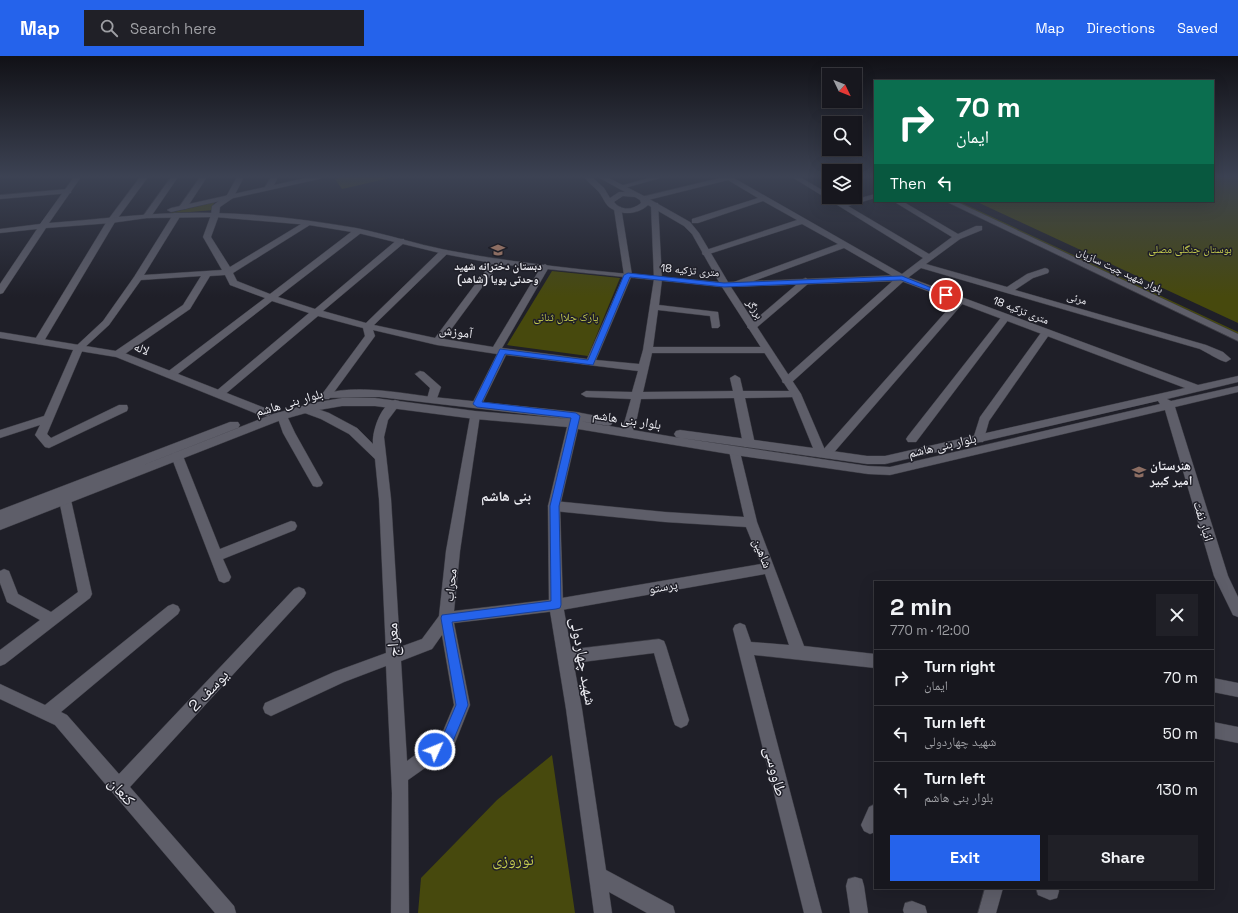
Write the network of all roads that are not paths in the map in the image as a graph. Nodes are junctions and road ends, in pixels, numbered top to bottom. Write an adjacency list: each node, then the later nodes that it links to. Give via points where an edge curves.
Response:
1 (50, 217): 20 (street)
2 (114, 217): 16 (street)
3 (138, 217): 16 (street)
4 (176, 217): 37 (street)
5 (215, 217): 34 (street, آموزش, via 207,237)
6 (239, 217): 19 (street, 18 متری تزکیه)
7 (617, 217): 36 (street)
8 (655, 217): 39 (street)
9 (675, 217): 28 (street, برزگر, via 695,233)
10 (707, 217): 17 (street)
11 (796, 217): 18 (street)
12 (866, 217): 29 (street)
13 (924, 217): 24 (street)
14 (983, 217): 55 (street, بلوار شهید چیت سازیان)
15 (995, 217): 55 (street, بلوار شهید چیت سازیان)
16 (111, 221): 20 (street); 56 (street)
17 (695, 221)
18 (803, 221): 26 (street); 28 (street)
19 (309, 223): 23 (street, 18 متری تزکیه); 34 (street)
20 (43, 226): 22 (street); 44 (street)
21 (979, 228): 24 (street)
22 (0, 231)
23 (358, 231): 25 (street, 18 متری تزکیه); 45 (street)
24 (957, 237): 29 (street)
25 (401, 241): 27 (street, 18 متری تزکیه); 48 (street)
26 (844, 245): 38 (street); 41 (street)
27 (444, 252): 30 (street, 18 متری تزکیه); 51 (street)
28 (706, 253): 42 (street, برزگر)
29 (929, 258): 31 (street)
30 (496, 261): 32 (street, 18 متری تزکیه); 57 (street)
31 (920, 265): 38 (street); 43 (street, مرئی)
32 (545, 267): 36 (street, 18 متری تزکیه); 60 (street, محراب)
33 (1045, 271): 43 (street, via 1030,276)
34 (228, 272): 35 (street); 45 (street, آموزش, via 233,283)
35 (207, 273): 37 (street); 63 (street, via 187,307)
36 (628, 275): 39 (street, 18 متری تزکیه); 65 (street)
37 (138, 278): 59 (street, via 106,323)
38 (902, 278): 40 (street, 18 متری تزکیه); 46 (street, 18 متری تزکیه); 71 (street)
39 (658, 279): 42 (street, 18 متری تزکیه); 47 (street)
40 (806, 282): 41 (street, 18 متری تزکیه); 52 (street)
41 (737, 284): 42 (street, 18 متری تزکیه)
42 (724, 285): 52 (street, برزگر)
43 (1009, 290): 64 (street, مرئی, via 1202,347)
44 (0, 291)
45 (270, 298): 48 (street, آموزش); 67 (street)
46 (961, 300): 49 (street, 18 متری تزکیه); 98 (street)
47 (654, 307): 50 (street, via 715,314); 61 (street)
48 (315, 312): 51 (street, آموزش); 74 (street)
49 (1006, 317): 53 (street, 18 متری تزکیه); 94 (street)
50 (715, 326)
51 (367, 327): 57 (street, آموزش); 80 (street, via 370,336)
52 (752, 327): 62 (street, برزگر)
53 (1046, 332): 72 (street, 18 متری تزکیه); 95 (street, via 984,420)
54 (3, 335): 56 (street, لاله); 58 (street)
55 (1237, 337)
56 (39, 341): 59 (street, لاله)
57 (437, 342): 60 (street, آموزش)
58 (0, 345)
59 (79, 348): 63 (street, لاله); 90 (street)
60 (499, 350): 65 (street, آموزش); 87 (street, محراب)
61 (648, 350): 62 (street); 66 (street)
62 (767, 350): 71 (street, برزگر)
63 (118, 354): 67 (street, لاله)
64 (1226, 359)
65 (590, 363): 66 (street, آموزش)
66 (643, 368): 78 (street)
67 (170, 374): 74 (street, لاله)
68 (420, 374): 82 (street, via 436,387)
69 (734, 378): 77 (street)
70 (1238, 378): 72 (street, بلوار بنی هاشم)
71 (787, 381): 76 (street, برزگر)
72 (1196, 388): 79 (street, 18 متری تزکیه); 81 (street, بلوار بنی هاشم)
73 (1238, 389): 79 (street, بلوار بنی هاشم)
74 (219, 394): 88 (street, لاله)
75 (586, 394): 78 (street)
76 (796, 394): 77 (street); 98 (street, برزگر)
77 (738, 395): 78 (street); 96 (street)
78 (637, 396): 92 (street)
79 (1207, 396): 84 (street, بلوار بنی هاشم)
80 (324, 397): 82 (street, بلوار بنی هاشم, via 379,394); 88 (street, بلوار بنی هاشم, via 312,398)
81 (1158, 397): 84 (street); 95 (street, بلوار بنی هاشم)
82 (432, 399): 87 (street, بلوار بنی هاشم)
83 (395, 404): 86 (street, بلوار بنی هاشم, via 342,402); 87 (street, بلوار بنی هاشم); 100 (street, معراج, via 383,419 378,437)
84 (1169, 405): 97 (street, بلوار بنی هاشم, via 890,471); 115 (street, انبار نفت, via 1221,576)
85 (123, 408): 90 (street, via 49,444 41,435)
86 (306, 409): 89 (street, بلوار بنی هاشم); 100 (street, via 353,431)
87 (476, 410): 91 (street, بلوار بنی هاشم); 116 (street, محراب, via 453,550)
88 (266, 412): 104 (street, بلوار بنی هاشم)
89 (282, 416): 99 (street, بلوار بنی هاشم); 101 (street)
90 (49, 418): 93 (street)
91 (574, 420): 92 (street, بلوار بنی هاشم); 97 (street, بلوار بنی هاشم); 103 (street, شهید چهاردولی)
92 (629, 427): 96 (street, بلوار بنی هاشم)
93 (0, 434)
94 (912, 439)
95 (979, 439): 98 (street, بلوار بنی هاشم, via 885,460)
96 (749, 444): 98 (street, بلوار بنی هاشم)
97 (735, 451): 105 (street, شاهین)
98 (824, 454)
99 (177, 456): 102 (street, بلوار بنی هاشم); 108 (street)
100 (381, 458): 121 (street, معراج)
101 (317, 484)
102 (64, 500): 106 (street, بلوار بنی هاشم); 117 (street, via 85,594)
103 (554, 506): 105 (street, via 665,518); 113 (street, شهید چهاردولی)
104 (0, 515)
105 (751, 522): 109 (street, شاهین)
106 (0, 525)
107 (291, 526): 108 (street)
108 (216, 556): 111 (street)
109 (770, 568): 113 (street, پرستو); 120 (street, شاهین)
110 (4, 575): 117 (street, via 12,598)
111 (224, 577)
112 (299, 593): 134 (street, یوسف 2)
113 (556, 605): 116 (street, پرستو); 122 (street, شهید چهاردولی)
114 (173, 610): 129 (street)
115 (1238, 611)
116 (446, 618): 121 (street, via 427,644); 133 (street, محراب, via 462,705 447,742)
117 (52, 619): 123 (street)
118 (740, 629): 119 (street, طاووسی)
119 (745, 648): 120 (street); 142 (street, طاووسی)
120 (799, 652): 124 (street)
121 (393, 657): 128 (street, via 339,677); 133 (street, معراج)
122 (566, 657): 130 (street, via 659,646); 135 (street, شهید چهاردولی)
123 (0, 659)
124 (874, 661)
125 (1214, 685): 126 (street)
126 (1238, 690)
127 (0, 692): 129 (street, کنعان)
128 (271, 708)
129 (47, 713): 134 (street, کنعان, via 61,720)
130 (681, 720)
131 (1214, 730): 132 (street)
132 (1238, 735)
133 (399, 776): 139 (street, معراج)
134 (118, 786): 138 (street, کنعان)
135 (598, 876): 140 (street, شهید چهاردولی); 141 (street)
136 (855, 886): 143 (street)
137 (994, 889): 144 (street)
138 (227, 913)
139 (400, 913)
140 (603, 913)
141 (666, 913)
142 (813, 913)
143 (859, 913)
144 (987, 913)

